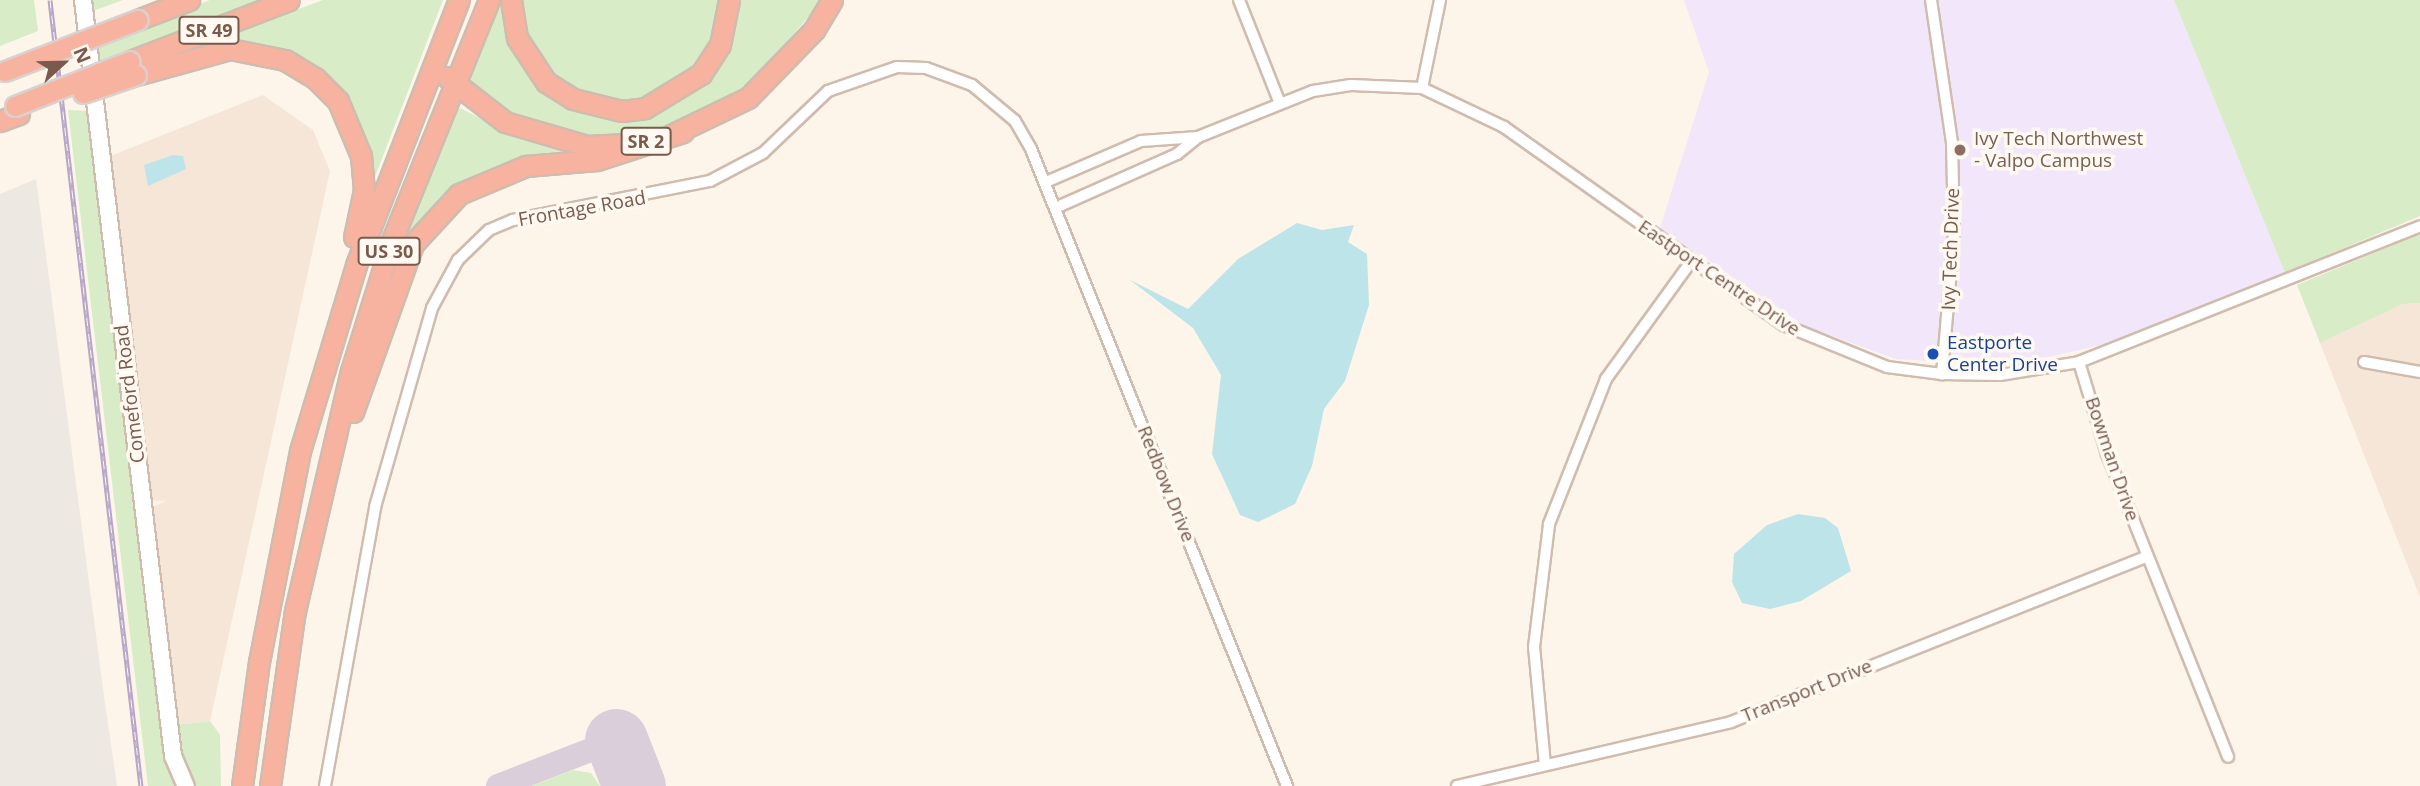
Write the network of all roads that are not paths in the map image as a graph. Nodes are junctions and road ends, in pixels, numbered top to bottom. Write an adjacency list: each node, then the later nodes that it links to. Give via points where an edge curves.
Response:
1 (83, 0): 37 (street, Comeford Road, via 173,756)
2 (155, 0): 13 (highway)
3 (189, 0): 13 (highway, SR 49)
4 (289, 0): 15 (highway, SR 49)
5 (459, 0): 14 (highway, US 30)
6 (489, 0): 17 (highway, US 30)
7 (511, 0): 8 (highway, via 517,38 546,82 573,99 622,111 655,104 701,74 720,45)
8 (729, 0)
9 (832, 0): 22 (highway, SR 2, via 778,72 748,98)
10 (1239, 0): 19 (street)
11 (1440, 0): 18 (street)
12 (1931, 0): 32 (street, Ivy Tech Drive, via 1952,143 1954,234)
13 (135, 15): 16 (highway, SR 49, bridge, via 71,46)
14 (435, 58): 17 (highway, SR 2); 28 (highway, US 30)
15 (133, 68): 20 (highway, SR 49, bridge); 28 (highway, via 204,53 255,51 285,60 338,101 359,147 364,190 330,316)
16 (3, 71)
17 (453, 85): 22 (highway, SR 2, via 505,121 553,139 633,144); 33 (highway, US 30, via 393,240)
18 (1422, 88): 19 (street, Eastport Centre Drive, via 1351,85); 27 (street, Eastport Centre Drive, via 1504,127)
19 (1279, 101): 23 (street, Eastport Centre Drive)
20 (11, 111): 21 (highway)
21 (0, 121)
22 (683, 132): 33 (highway, via 597,160 526,166 490,177 434,216 394,290)
23 (1198, 136): 24 (street, Eastport Centre Drive, via 1141,141); 25 (street, Eastport Centre Drive, via 1177,154)
24 (1046, 182): 25 (street, Redbow Drive); 40 (street, Frontage Road, via 1015,121 986,93 952,75 897,67 849,79 828,92 762,153 710,181 537,214 489,230 444,280 407,390 349,628)
25 (1055, 208): 41 (street, Redbow Drive)
26 (2420, 226): 29 (street, Eastport Centre Drive)
27 (1690, 263): 32 (street, Eastport Centre Drive, via 1815,341 1887,367); 36 (street, via 1606,379 1552,514 1534,647)
28 (330, 347): 38 (highway, US 30, via 279,549)
29 (2079, 362): 32 (street, Eastport Centre Drive, via 2000,375); 34 (street, Bowman Drive)
30 (2364, 362): 31 (street)
31 (2420, 372)
32 (1942, 374)
33 (315, 511): 39 (highway, US 30)
34 (2145, 557): 35 (street, Bowman Drive); 36 (street, Transport Drive, via 1731,722)
35 (2228, 757)
36 (1545, 765): 42 (street, Transport Drive)
37 (186, 786)
38 (242, 786)
39 (270, 786)
40 (325, 786)
41 (1287, 786)
42 (1457, 786)

